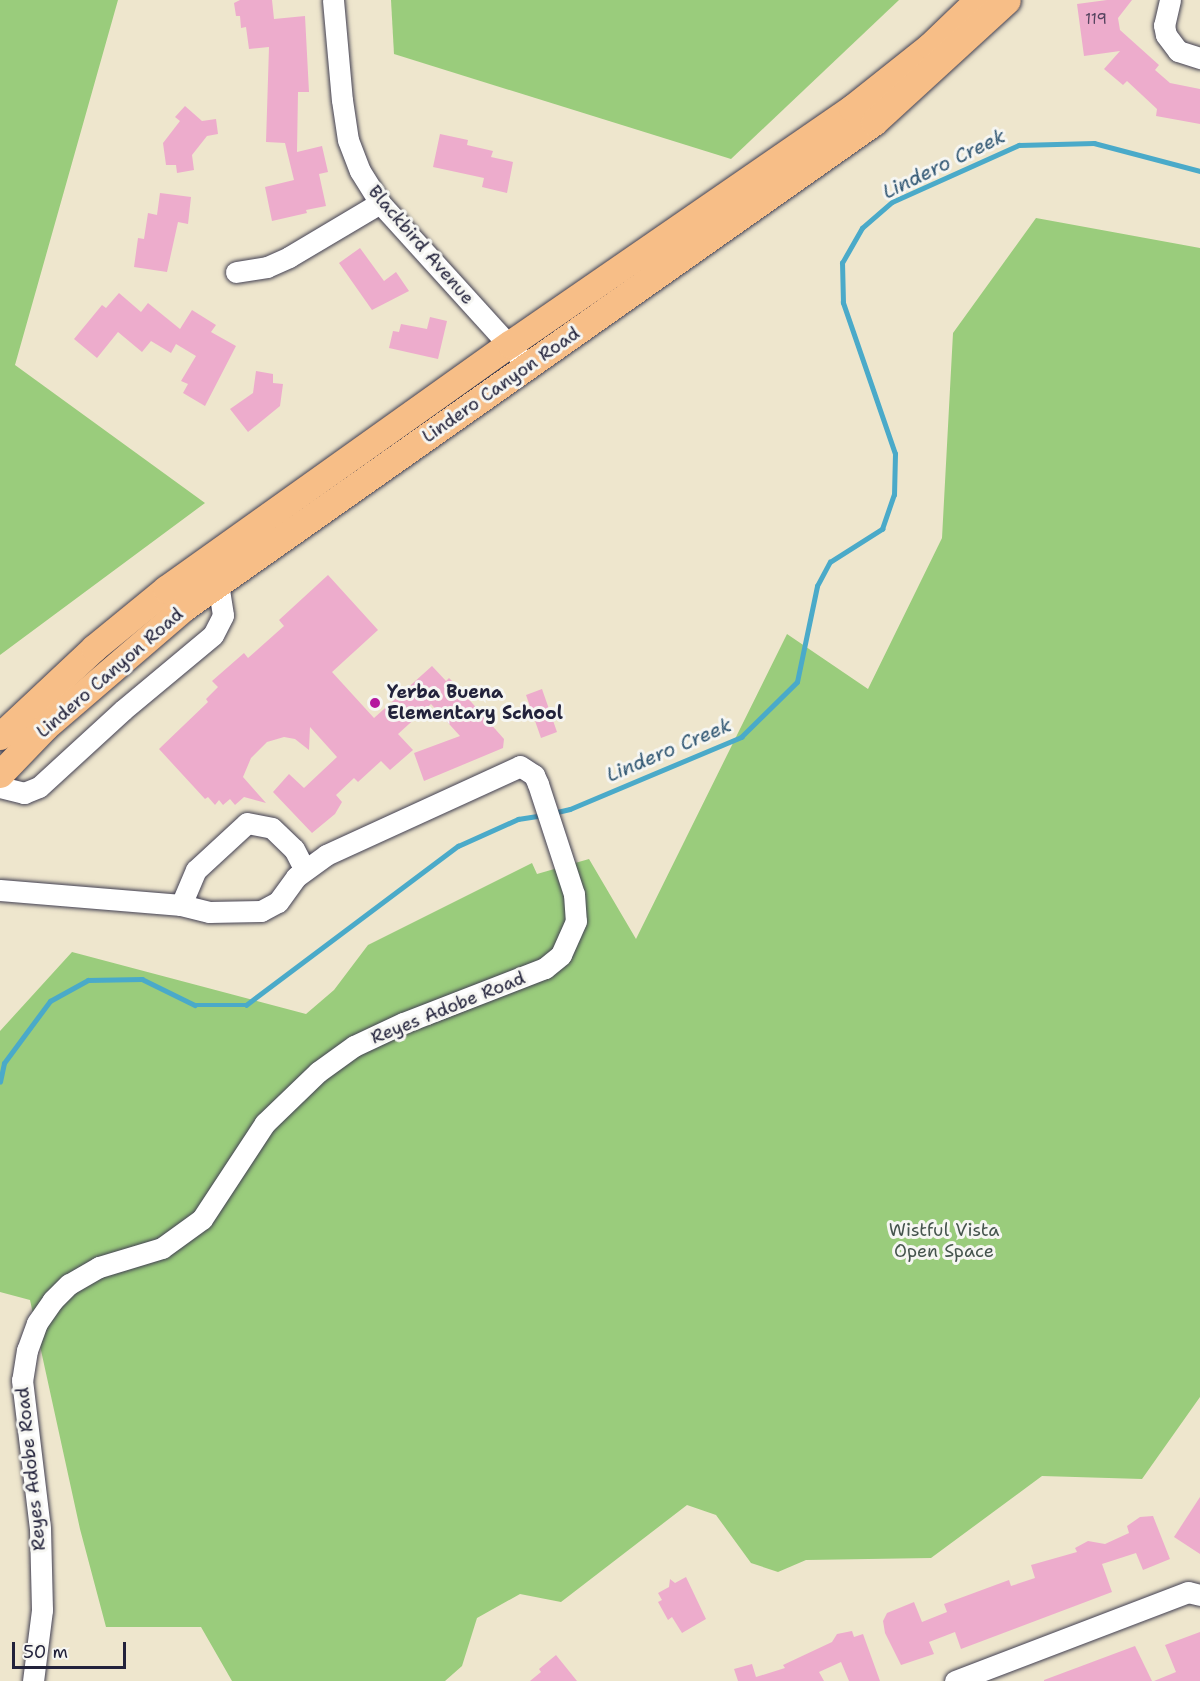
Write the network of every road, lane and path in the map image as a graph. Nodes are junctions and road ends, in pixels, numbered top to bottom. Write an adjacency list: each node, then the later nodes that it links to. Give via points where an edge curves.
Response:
1 (333, 0): 6 (street, Blackbird Avenue, via 348,140 360,171)
2 (978, 0): 8 (main road, Lindero Canyon Road, via 930,46 852,108)
3 (1007, 0): 9 (main road, Lindero Canyon Road, via 874,122)
4 (1170, 0): 5 (street, via 1164,26 1166,35 1178,51)
5 (1200, 58)
6 (380, 203): 7 (street, via 290,257 267,267); 8 (street, Blackbird Avenue)
7 (236, 272)
8 (510, 344): 9 (street, Blackbird Avenue); 11 (main road, Lindero Canyon Road, via 166,589 94,648)
9 (528, 366): 10 (main road, Lindero Canyon Road)
10 (218, 584): 12 (main road, Lindero Canyon Road, via 103,675); 13 (street, via 223,615 213,635 39,787 24,793)
11 (0, 736)
12 (0, 774)
13 (0, 787)
14 (304, 869): 16 (street, Reyes Adobe Road, via 278,902 261,911 208,912); 16 (street, via 294,849 272,828 247,823 196,870); 18 (street, Reyes Adobe Road, via 513,767 527,768 538,784 574,894 576,921 561,955 526,978 374,1037 318,1072 265,1123 202,1219 162,1248 99,1267 69,1284 37,1323 22,1380 40,1528 42,1610)
15 (0, 890): 16 (street, Reyes Adobe Road)
16 (181, 905)
17 (1194, 1594): 19 (street)
18 (33, 1681)
19 (955, 1681)

